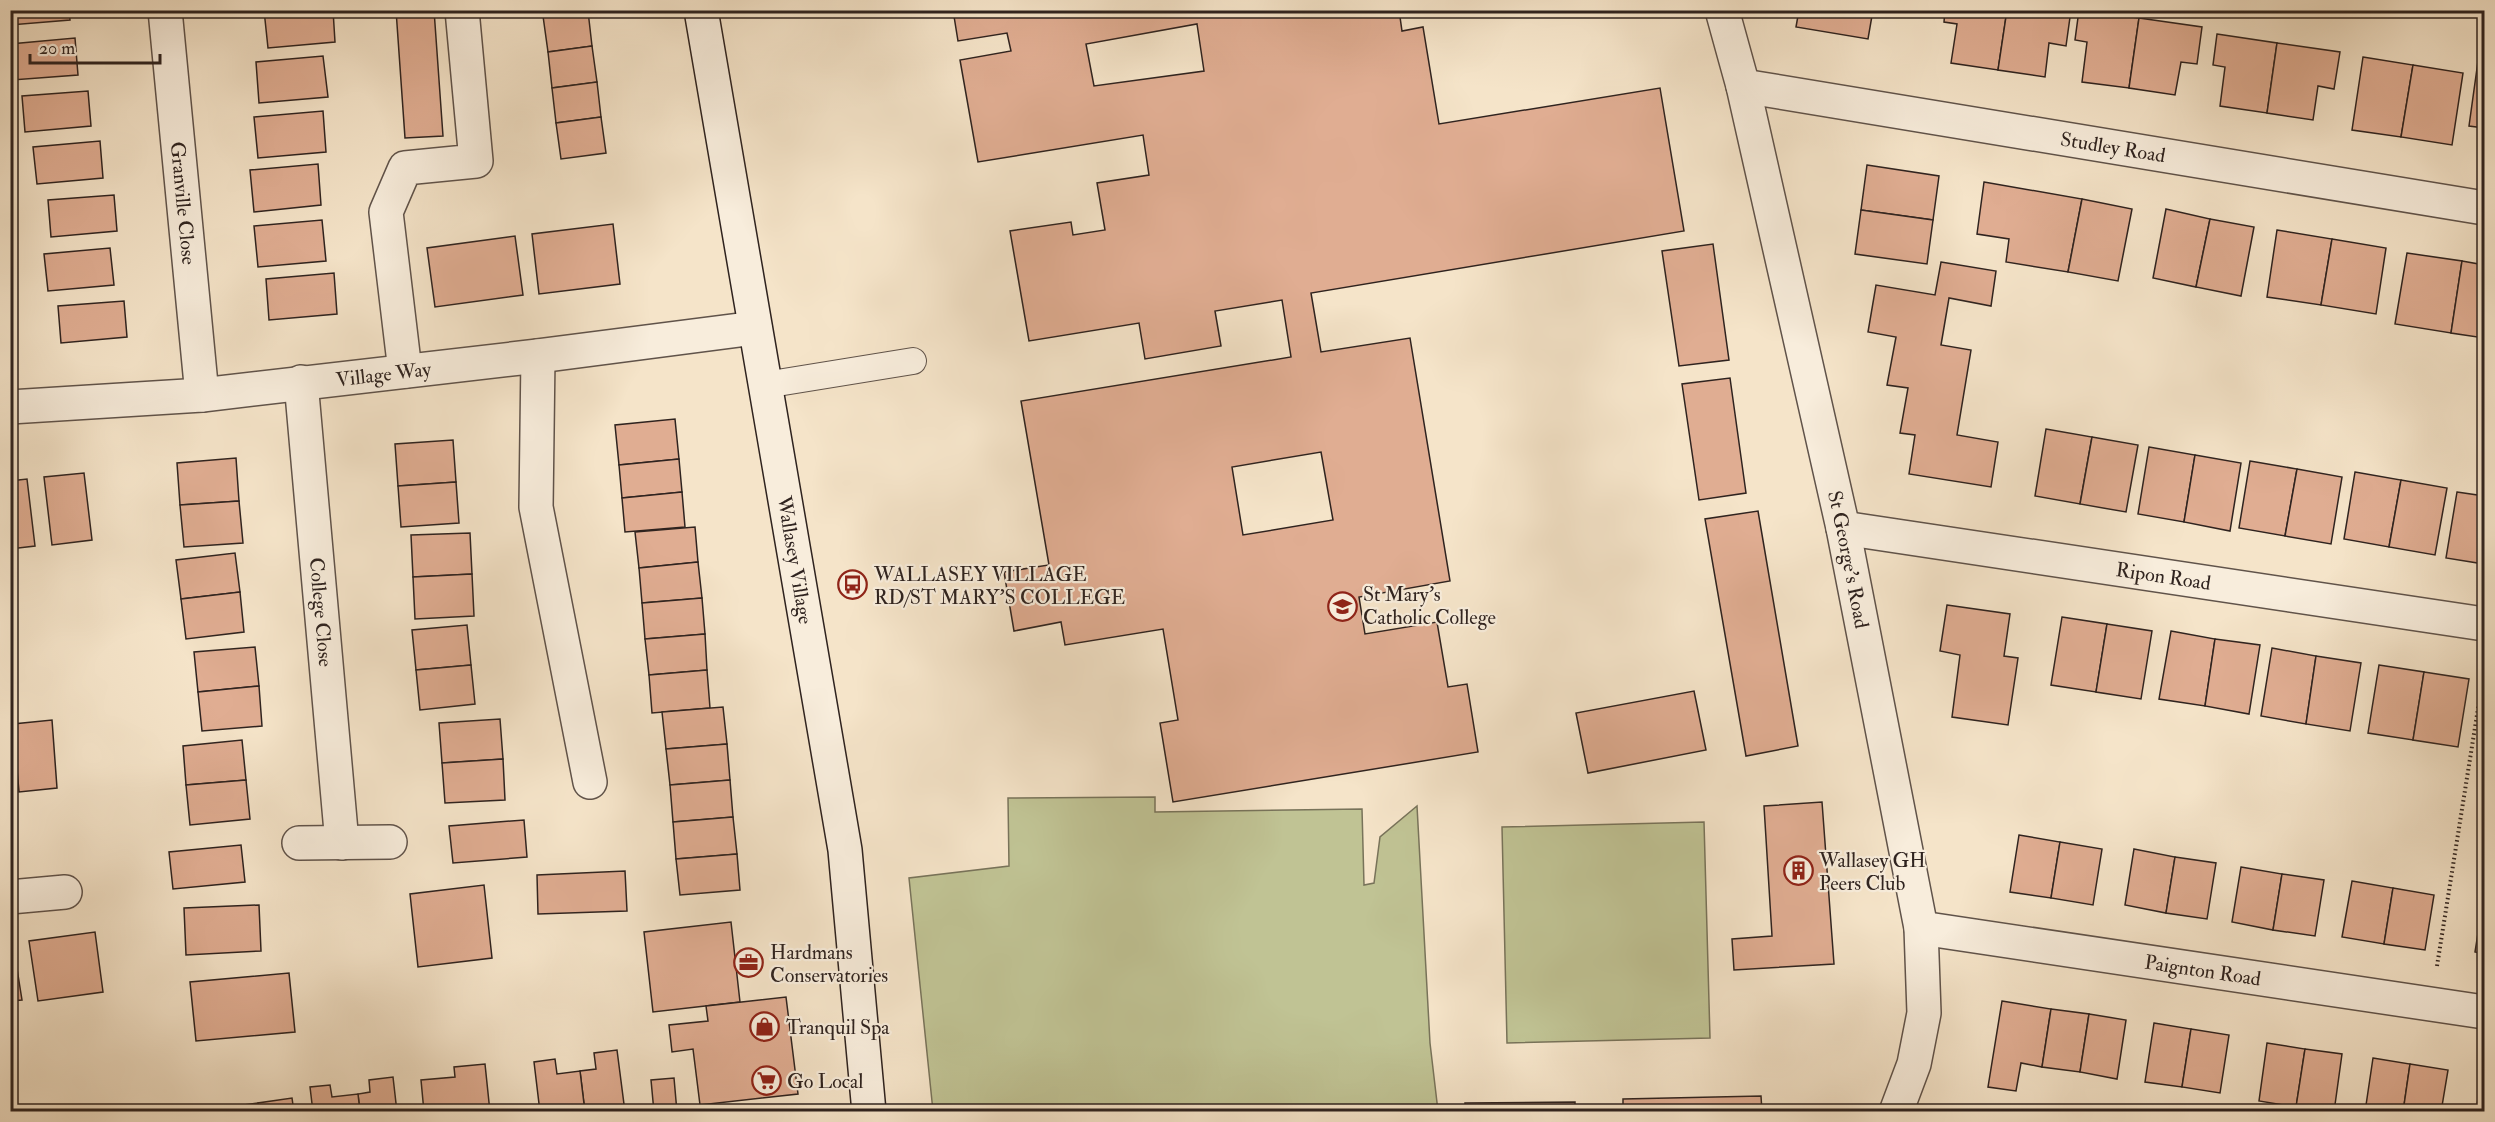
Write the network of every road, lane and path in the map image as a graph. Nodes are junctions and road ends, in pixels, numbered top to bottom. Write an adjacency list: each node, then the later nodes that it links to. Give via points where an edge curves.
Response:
1 (165, 10): 13 (street, Granville Close)
2 (462, 10): 10 (street, via 476,161 405,168 386,212)
3 (701, 10): 7 (street, Wallasey Village)
4 (1722, 10): 5 (street, St George's Road)
5 (1743, 86): 6 (street, Studley Road); 15 (street, St George's Road)
6 (2484, 208)
7 (755, 328): 8 (street, Village Way); 12 (street, Wallasey Village)
8 (538, 356): 10 (street, Village Way); 18 (street, via 536,507)
9 (912, 361): 12 (lane)
10 (405, 371): 11 (street, Village Way)
11 (301, 382): 13 (street, Village Way); 21 (street, College Close)
12 (765, 385): 27 (street, Wallasey Village, via 845,850)
13 (202, 395): 14 (street, Village Way)
14 (10, 406)
15 (1843, 528): 16 (street, Ripon Road); 24 (street, St George's Road)
16 (2484, 624)
17 (2484, 671): 25 (path)
18 (590, 782)
19 (390, 842): 21 (street)
20 (298, 843): 21 (street)
21 (342, 843)
22 (65, 892): 23 (street)
23 (10, 897)
24 (1921, 928): 25 (street, Paignton Road); 28 (street, St George's Road, via 1924,1013 1914,1064)
25 (2431, 1006): 26 (street, Paignton Road)
26 (2484, 1012)
27 (869, 1112)
28 (1896, 1112)

